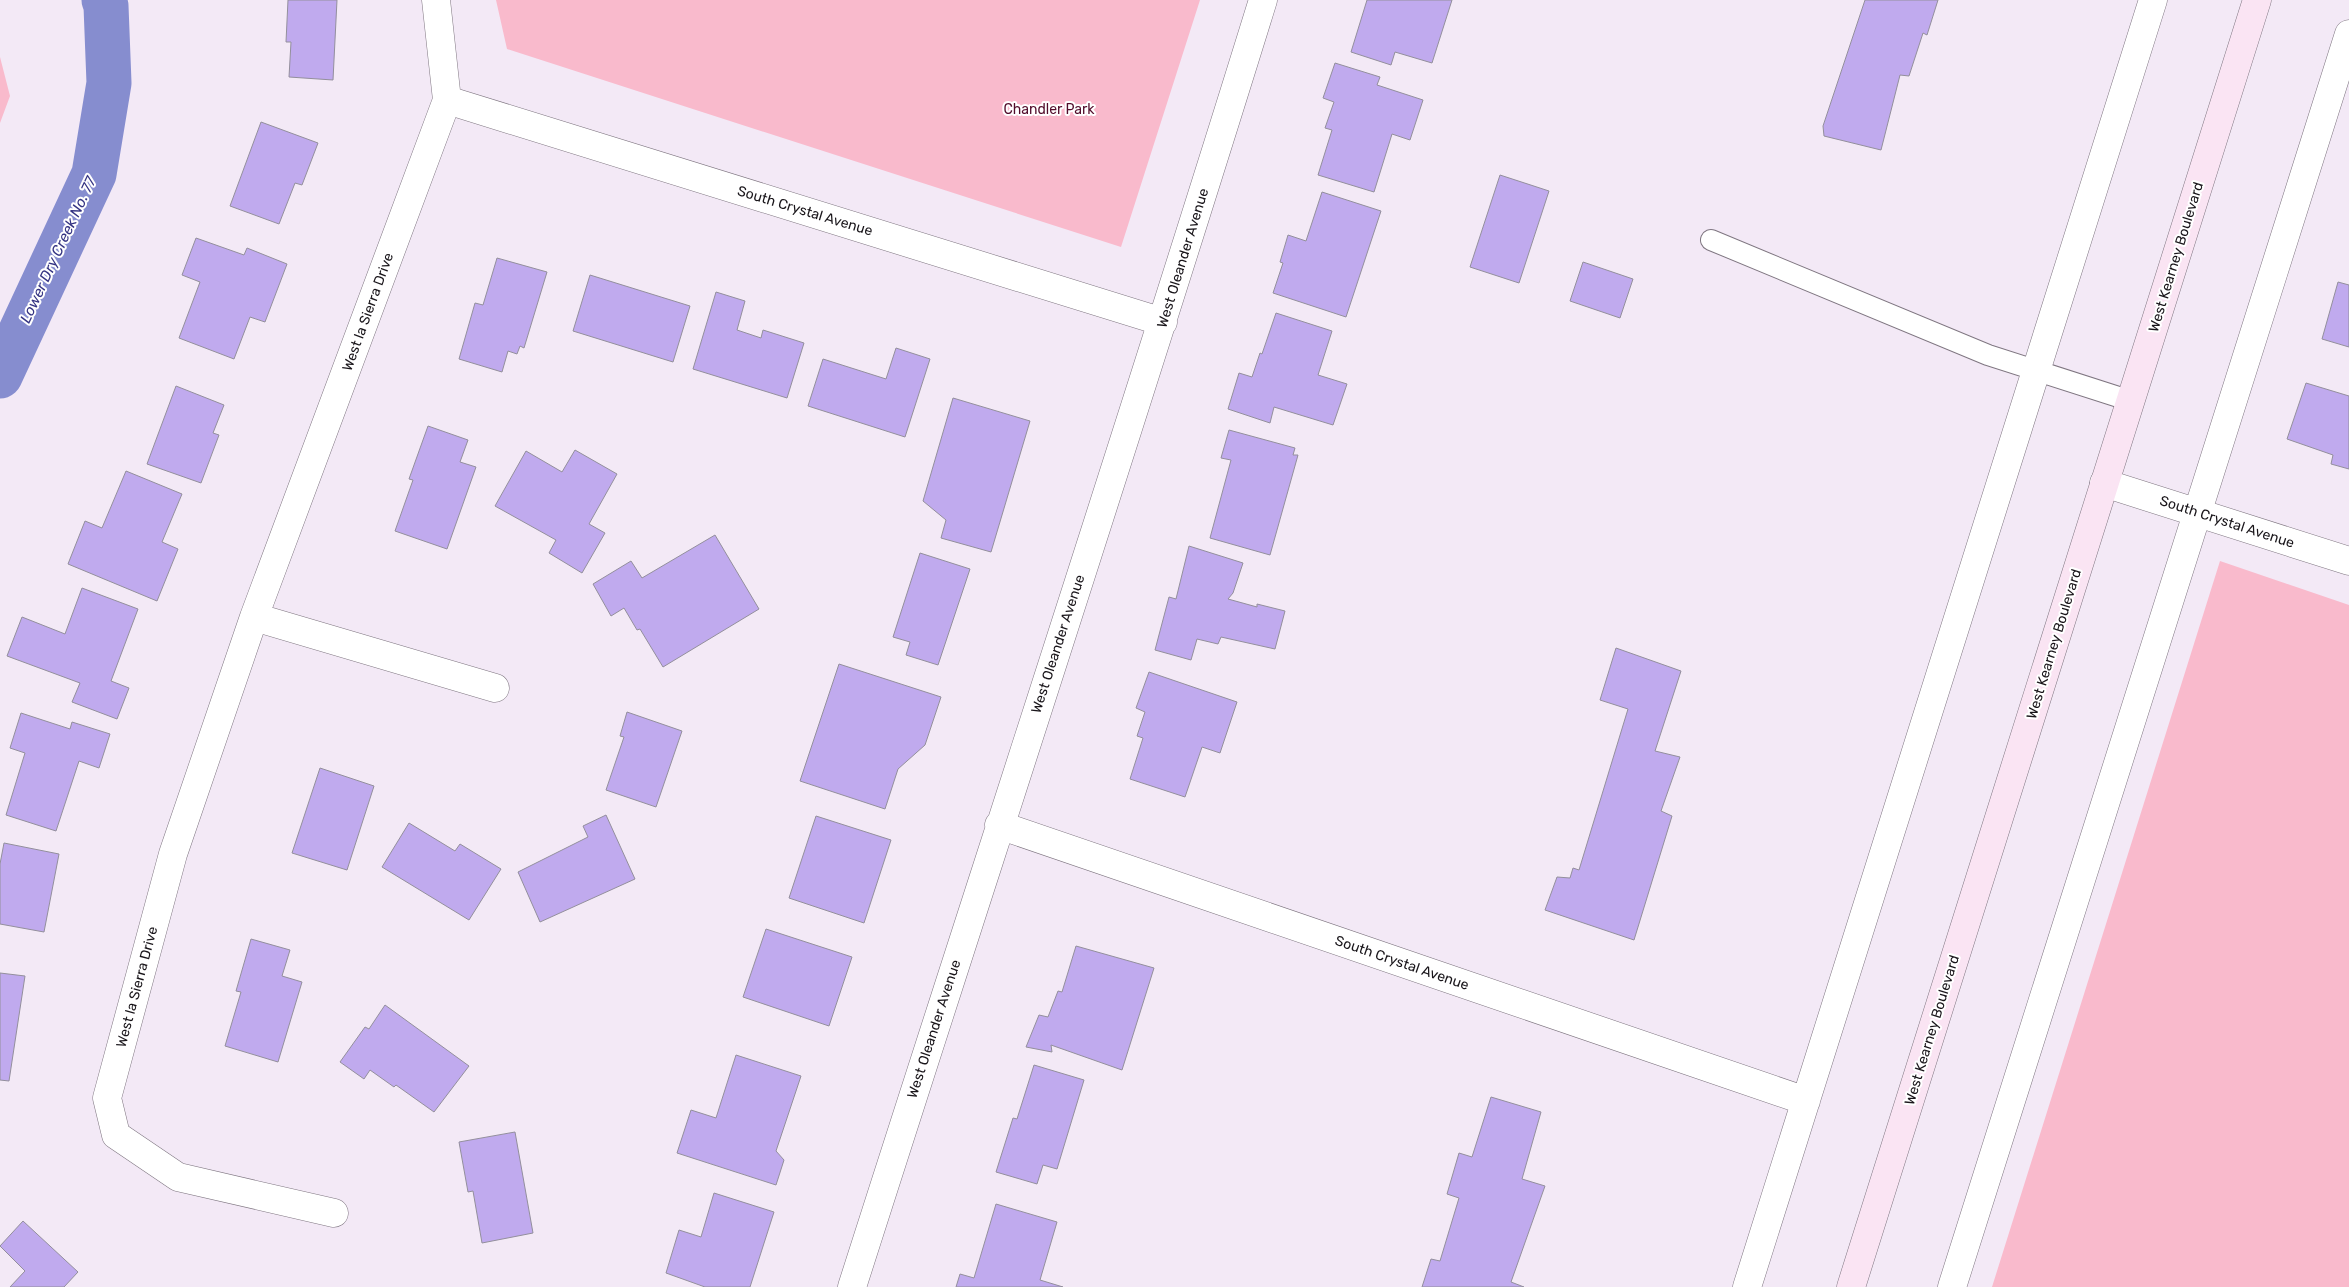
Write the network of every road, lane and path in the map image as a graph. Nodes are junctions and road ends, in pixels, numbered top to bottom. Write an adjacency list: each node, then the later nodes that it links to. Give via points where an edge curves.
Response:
1 (436, 0): 6 (street, West la Sierra Drive)
2 (1263, 0): 8 (street, West Oleander Avenue)
3 (2153, 0): 9 (street)
4 (2257, 0): 10 (main road, West Kearney Boulevard)
5 (2349, 34): 12 (street)
6 (447, 100): 8 (street, South Crystal Avenue); 14 (street, West la Sierra Drive)
7 (1711, 240): 9 (lane, via 1979,352)
8 (1163, 322): 16 (street, West Oleander Avenue)
9 (2036, 372): 10 (lane); 17 (street)
10 (2131, 401): 11 (main road, West Kearney Boulevard)
11 (2104, 483): 12 (street, South Crystal Avenue); 21 (main road, West Kearney Boulevard)
12 (2198, 513): 13 (street, South Crystal Avenue); 22 (street)
13 (2349, 561)
14 (254, 617): 15 (street); 18 (street, West la Sierra Drive, via 173,854 107,1098 116,1135 178,1177)
15 (495, 688)
16 (999, 825): 17 (street, South Crystal Avenue); 19 (street, West Oleander Avenue)
17 (1806, 1101): 20 (street)
18 (334, 1213)
19 (852, 1287)
20 (1747, 1287)
21 (1851, 1287)
22 (1952, 1287)

